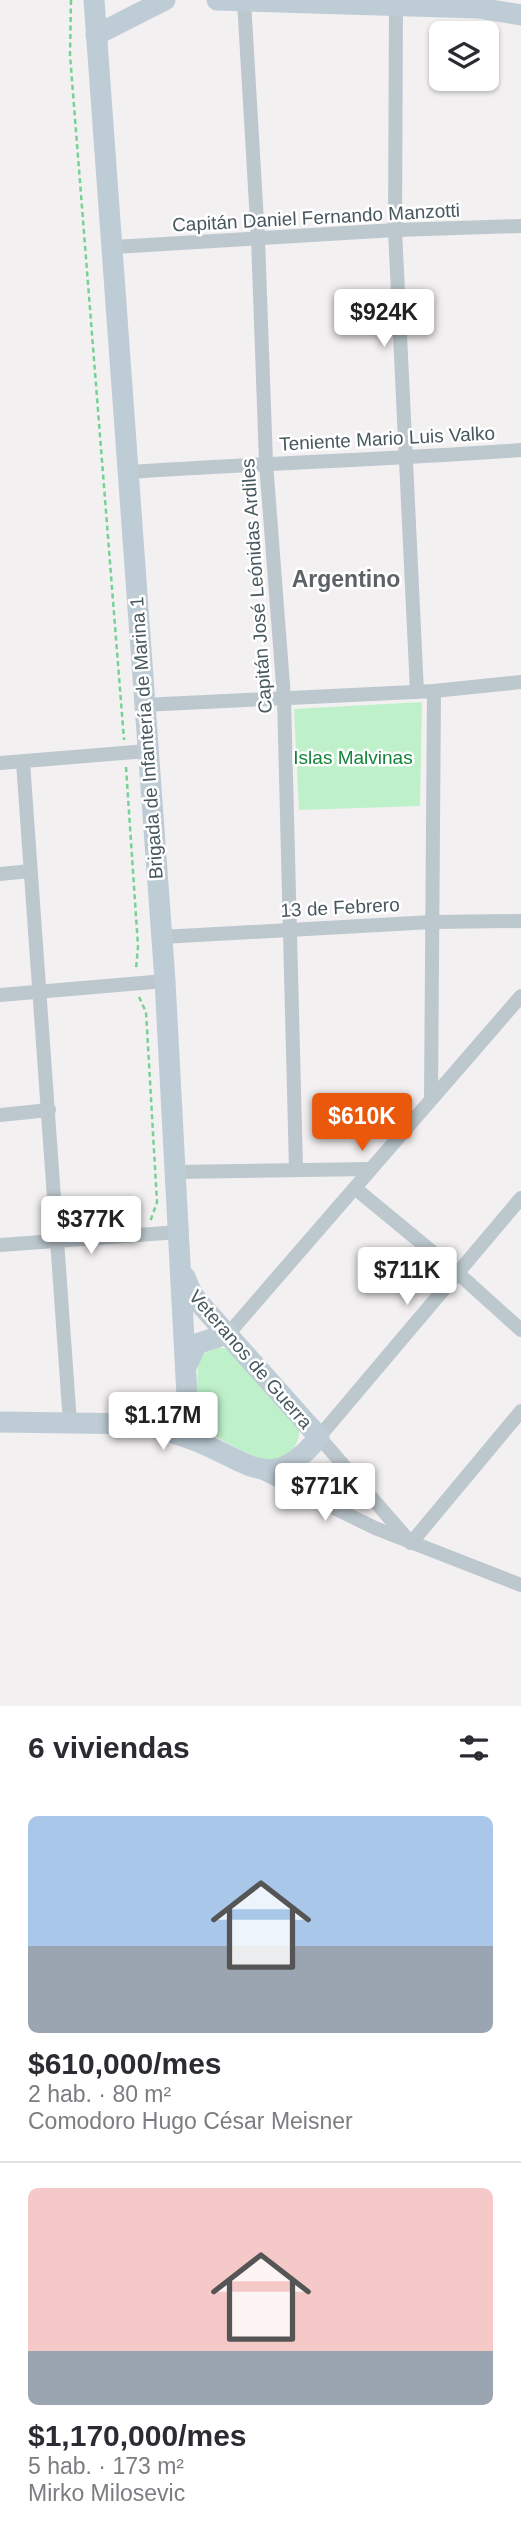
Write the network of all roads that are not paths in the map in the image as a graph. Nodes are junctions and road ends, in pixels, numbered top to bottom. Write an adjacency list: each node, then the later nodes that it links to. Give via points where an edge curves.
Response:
1 (94, 0): 9 (street, Brigada de Infantería de Marina 1)
2 (165, 0): 9 (street)
3 (217, 0): 4 (street)
4 (244, 1): 5 (street); 12 (street, Capitán José Leónidas Ardiles)
5 (317, 2): 6 (street)
6 (396, 4): 7 (street); 11 (street)
7 (479, 4): 8 (street)
8 (521, 15)
9 (96, 35): 13 (street, Brigada de Infantería de Marina 1)
10 (521, 226): 11 (street, Capitán Daniel Fernando Manzotti)
11 (395, 230): 12 (street, Capitán Daniel Fernando Manzotti); 15 (street)
12 (258, 239): 13 (street, Capitán Daniel Fernando Manzotti); 16 (street, Capitán José Leónidas Ardiles)
13 (114, 247): 17 (street, Brigada de Infantería de Marina 1)
14 (521, 450): 15 (street, Teniente Mario Luis Valko)
15 (408, 459): 16 (street, Teniente Mario Luis Valko); 20 (street)
16 (266, 463): 17 (street, Teniente Mario Luis Valko); 21 (street, Capitán José Leónidas Ardiles)
17 (129, 472): 22 (street, Brigada de Infantería de Marina 1)
18 (521, 682): 19 (street)
19 (434, 691): 20 (street); 29 (street)
20 (417, 692): 21 (street)
21 (284, 698): 22 (street); 30 (street, Capitán José Leónidas Ardiles)
22 (143, 705): 23 (street, Brigada de Infantería de Marina 1)
23 (147, 751): 24 (street); 31 (street, Brigada de Infantería de Marina 1)
24 (23, 762): 25 (street); 26 (street)
25 (0, 763)
26 (30, 871): 27 (street); 33 (street)
27 (0, 874)
28 (521, 921): 29 (street, 13 de Febrero)
29 (432, 922): 30 (street, 13 de Febrero); 36 (street)
30 (291, 929): 31 (street, 13 de Febrero); 39 (street, Capitán José Leónidas Ardiles)
31 (162, 937): 32 (street, Brigada de Infantería de Marina 1)
32 (165, 981): 33 (street); 41 (street, Brigada de Infantería de Marina 1)
33 (40, 991): 34 (street); 37 (street)
34 (0, 995)
35 (519, 1003): 36 (street)
36 (431, 1099): 40 (street)
37 (49, 1110): 38 (street); 45 (street)
38 (0, 1115)
39 (296, 1169): 40 (street); 41 (street)
40 (371, 1169): 42 (street)
41 (175, 1172): 44 (street, Brigada de Infantería de Marina 1)
42 (356, 1189): 48 (street); 50 (street)
43 (521, 1198): 48 (street)
44 (179, 1232): 45 (street); 47 (street, Brigada de Infantería de Marina 1)
45 (57, 1241): 46 (street); 55 (street)
46 (0, 1245)
47 (181, 1265): 50 (street, Veteranos de Guerra, via 192,1294); 51 (street, Brigada de Infantería de Marina 1)
48 (458, 1274): 49 (street); 57 (street)
49 (521, 1330)
50 (229, 1333): 51 (street, via 197,1344); 57 (street, Veteranos de Guerra)
51 (186, 1368): 53 (street, Brigada de Infantería de Marina 1)
52 (521, 1412): 60 (street)
53 (188, 1415): 56 (street); 58 (street, Brigada de Infantería de Marina 1)
54 (0, 1422): 55 (street)
55 (70, 1423): 56 (street)
56 (143, 1424): 58 (street)
57 (319, 1437): 59 (street, via 290,1465); 60 (street, Veteranos de Guerra)
58 (195, 1440): 59 (street)
59 (255, 1469): 60 (street)
60 (411, 1543): 61 (street)
61 (521, 1585)

